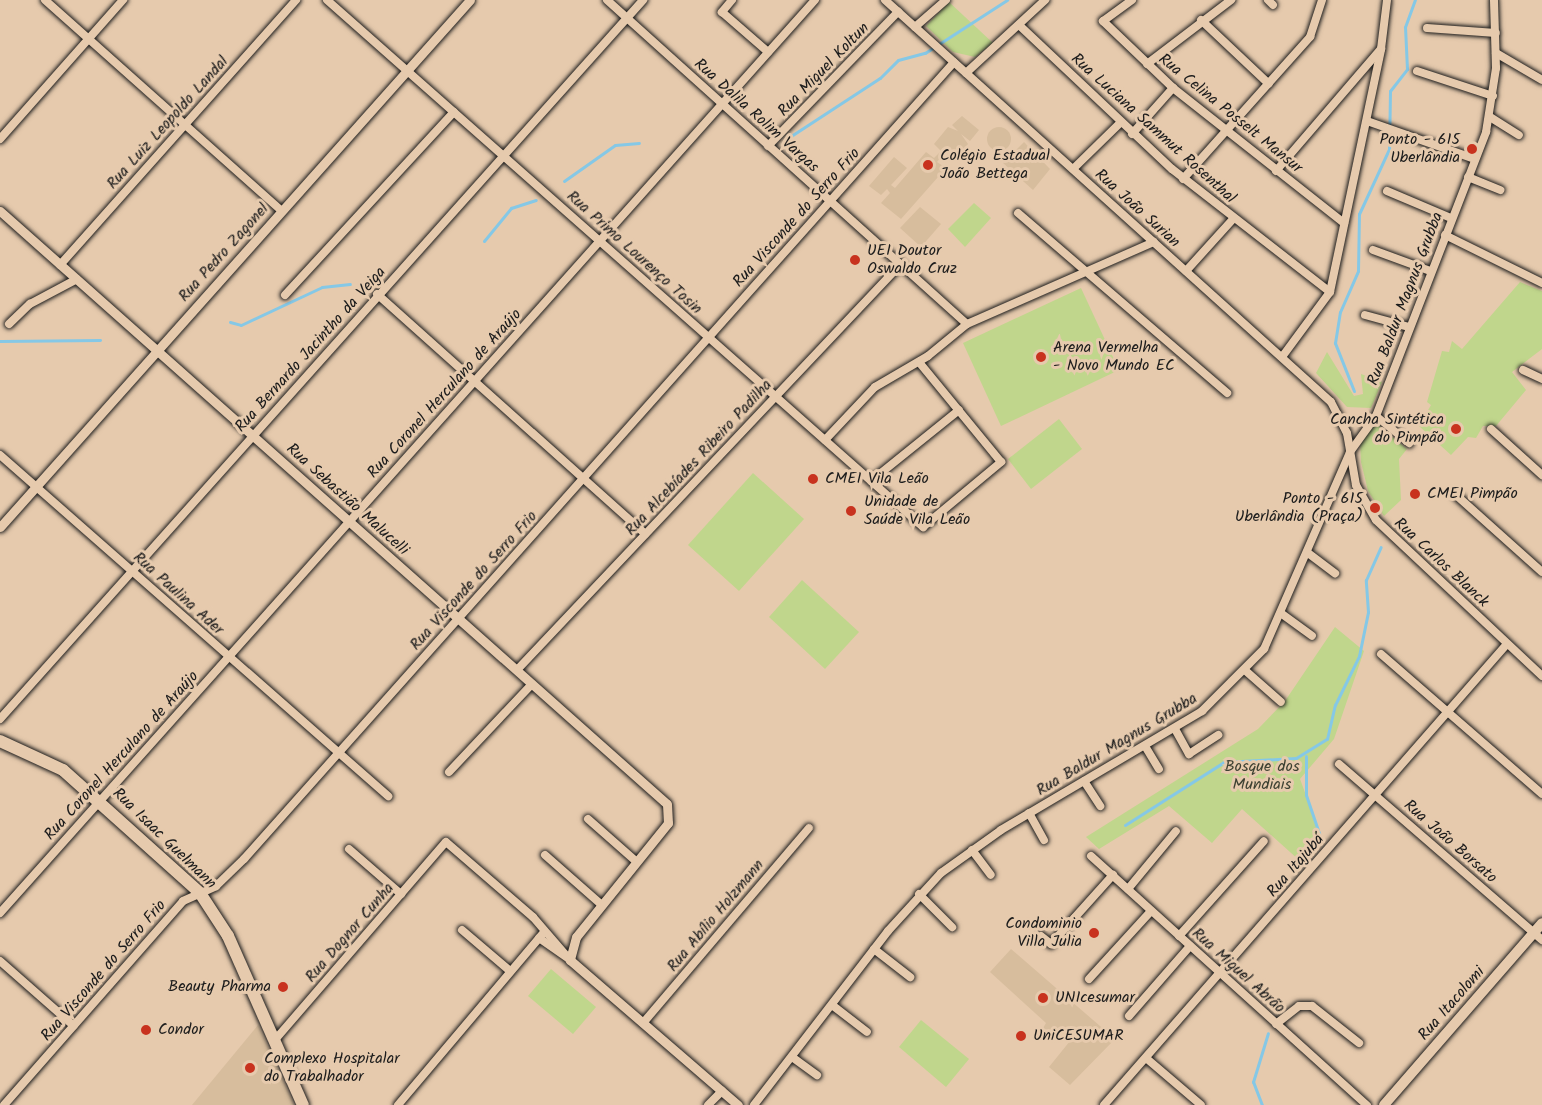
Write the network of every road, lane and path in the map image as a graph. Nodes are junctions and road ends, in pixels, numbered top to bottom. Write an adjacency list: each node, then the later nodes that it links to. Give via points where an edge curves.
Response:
1 (45, 0): 25 (street)
2 (123, 0): 25 (street)
3 (296, 0): 43 (street, Rua Luiz Leopoldo Landal)
4 (327, 0): 31 (street, Rua Primo Lourenço Tosin)
5 (470, 0): 31 (street, Rua Pedro Zagonel)
6 (607, 0): 19 (street, Rua Dalila Rolim Vargas)
7 (644, 0): 19 (street, Rua Bernardo Jacintho da Veiga)
8 (732, 0): 27 (street, via 722,12)
9 (815, 0): 27 (street, Rua Coronel Herculano de Araújo)
10 (885, 0): 18 (street, Rua João Surian)
11 (946, 0): 22 (street)
12 (1045, 0): 21 (street)
13 (1132, 0): 30 (street, Rua Celina Posselt Mansur, via 1102,21)
14 (1231, 0): 20 (street)
15 (1322, 0): 35 (street, via 1315,30)
16 (1387, 0): 26 (street)
17 (1494, 0): 24 (street, Rua Baldur Magnus Grubba)
18 (898, 12): 22 (street, Rua João Surian); 48 (street, Rua Miguel Koltun)
19 (627, 18): 38 (street, Rua Dalila Rolim Vargas); 49 (street, Rua Bernardo Jacintho da Veiga)
20 (1201, 20): 30 (street); 35 (street)
21 (1019, 25): 33 (street); 42 (street, Rua Luciana Sammut Rosenthal)
22 (915, 27): 29 (street, Rua João Surian)
23 (1427, 28): 24 (street)
24 (1496, 33): 28 (street, Rua Baldur Magnus Grubba)
25 (89, 39): 43 (street); 47 (street)
26 (1381, 49): 41 (street); 52 (street)
27 (768, 52): 38 (street, Rua Coronel Herculano de Araújo)
28 (1496, 54): 34 (street); 37 (street, Rua Baldur Magnus Grubba)
29 (954, 62): 33 (street, Rua João Surian); 57 (street, Rua Visconde do Serro Frio)
30 (1147, 64): 36 (street, Rua Celina Posselt Mansur)
31 (407, 70): 39 (street, Rua Primo Lourenço Tosin); 59 (street, Rua Pedro Zagonel)
32 (1417, 71): 37 (street)
33 (966, 73): 51 (street, Rua João Surian)
34 (1542, 80)
35 (1269, 84): 44 (street)
36 (1173, 88): 44 (street, Rua Celina Posselt Mansur); 45 (street)
37 (1493, 96): 40 (street, Rua Baldur Magnus Grubba)
38 (722, 104): 48 (street, Rua Dalila Rolim Vargas); 65 (street, Rua Coronel Herculano de Araújo)
39 (454, 112): 49 (street, Rua Primo Lourenço Tosin); 77 (street)
40 (1490, 117): 46 (street); 50 (street, Rua Baldur Magnus Grubba)
41 (1367, 121): 50 (street); 63 (street)
42 (1120, 123): 45 (street, Rua Luciana Sammut Rosenthal); 51 (street)
43 (185, 125): 59 (street); 68 (street, Rua Luiz Leopoldo Landal)
44 (1226, 131): 52 (street, Rua Celina Posselt Mansur); 54 (street)
45 (1132, 134): 54 (street, Rua Luciana Sammut Rosenthal)
46 (1519, 135)
47 (0, 139)
48 (768, 146): 57 (street, Rua Dalila Rolim Vargas)
49 (505, 157): 65 (street, Rua Primo Lourenço Tosin); 76 (street, Rua Bernardo Jacintho da Veiga)
50 (1475, 159): 53 (street, Rua Baldur Magnus Grubba)
51 (1073, 169): 66 (street, Rua João Surian)
52 (1276, 171): 63 (street, Rua Celina Posselt Mansur)
53 (1468, 177): 55 (street); 62 (street, Rua Baldur Magnus Grubba)
54 (1183, 179): 61 (street, Rua Luciana Sammut Rosenthal)
55 (1500, 190)
56 (1388, 191): 62 (street)
57 (830, 201): 69 (street, Rua Dalila Rolim Vargas); 82 (street, Rua Visconde do Serro Frio)
58 (0, 211): 68 (street, Rua Sebastião Malucelli)
59 (282, 211): 83 (street, Rua Pedro Zagonel)
60 (1018, 213): 70 (street)
61 (1233, 219): 71 (street); 75 (street, Rua Luciana Sammut Rosenthal)
62 (1451, 219): 64 (street, Rua Baldur Magnus Grubba)
63 (1344, 223): 75 (street)
64 (1445, 235): 72 (street, Rua Baldur Magnus Grubba); 74 (street)
65 (600, 241): 82 (street, Rua Primo Lourenço Tosin); 88 (street, Rua Coronel Herculano de Araújo)
66 (1154, 242): 70 (street); 71 (street, Rua João Surian)
67 (1373, 250): 72 (street)
68 (60, 265): 73 (street, Rua Sebastião Malucelli)
69 (900, 265): 80 (street, Rua Dalila Rolim Vargas); 90 (street, Rua Alcebíades Ribeiro Padilha)
70 (1089, 271): 80 (street); 89 (street)
71 (1186, 271): 84 (street, Rua João Surian)
72 (1430, 271): 81 (street, Rua Baldur Magnus Grubba)
73 (77, 279): 79 (street, via 30,304); 83 (street, Rua Sebastião Malucelli)
74 (1542, 283)
75 (1330, 292): 84 (street)
76 (377, 294): 88 (street); 94 (street, Rua Bernardo Jacintho da Veiga)
77 (285, 295)
78 (1365, 315): 81 (street)
79 (9, 324)
80 (967, 324): 85 (street)
81 (1408, 327): 92 (street, Rua Baldur Magnus Grubba)
82 (709, 337): 90 (street, Rua Primo Lourenço Tosin); 100 (street, Rua Visconde do Serro Frio)
83 (157, 351): 94 (street, Rua Sebastião Malucelli); 102 (street, Rua Pedro Zagonel)
84 (1282, 357): 97 (street, Rua João Surian, via 1331,402)
85 (919, 362): 91 (street); 95 (street, via 871,390)
86 (1522, 370): 87 (street)
87 (1542, 379)
88 (474, 382): 100 (street); 104 (street, Rua Coronel Herculano de Araújo)
89 (1227, 393)
90 (776, 396): 95 (street, Rua Primo Lourenço Tosin); 106 (street, Rua Alcebíades Ribeiro Padilha)
91 (959, 410): 101 (street); 101 (street, Rua Primo Lourenço Tosin, via 1001,462 923,526)
92 (1376, 416): 96 (street); 97 (street, Rua Baldur Magnus Grubba)
93 (1491, 429): 99 (street)
94 (252, 435): 104 (street, Rua Sebastião Malucelli); 108 (street, Rua Bernardo Jacintho da Veiga)
95 (825, 440): 101 (street, Rua Primo Lourenço Tosin)
96 (1409, 443)
97 (1350, 452): 107 (street, Rua Baldur Magnus Grubba); 114 (street, Rua Carlos Blanck, via 1362,497 1386,531)
98 (0, 455): 102 (street, Rua Paulina Ader)
99 (1542, 475)
100 (583, 479): 106 (street); 112 (street, Rua Visconde do Serro Frio)
101 (871, 481)
102 (36, 486): 105 (street, Rua Pedro Zagonel); 108 (street, Rua Paulina Ader)
103 (1456, 495): 109 (street)
104 (349, 521): 112 (street, Rua Sebastião Malucelli); 116 (street, Rua Coronel Herculano de Araújo)
105 (0, 527)
106 (645, 534): 117 (street, Rua Alcebíades Ribeiro Padilha)
107 (1308, 553): 110 (street); 111 (street, Rua Baldur Magnus Grubba)
108 (132, 571): 116 (street, Rua Paulina Ader); 123 (street, Rua Bernardo Jacintho da Veiga)
109 (1542, 572)
110 (1335, 573)
111 (1282, 614): 113 (street); 118 (street, Rua Baldur Magnus Grubba)
112 (459, 619): 117 (street, Rua Sebastião Malucelli); 128 (street, Rua Visconde do Serro Frio)
113 (1312, 636)
114 (1507, 644): 119 (street, Rua Carlos Blanck); 122 (street, Rua Itajubá)
115 (1381, 654): 122 (street)
116 (228, 657): 128 (street, Rua Paulina Ader); 136 (street, Rua Coronel Herculano de Araújo)
117 (517, 670): 120 (street, Rua Sebastião Malucelli)
118 (1247, 672): 121 (street); 124 (street, Rua Baldur Magnus Grubba)
119 (1542, 676)
120 (532, 684): 131 (street); 148 (street, Rua Sebastião Malucelli, via 663,800 670,814)
121 (1281, 702)
122 (1448, 712): 133 (street); 134 (street, Rua Itajubá)
123 (2, 714)
124 (1174, 729): 125 (street, via 1190,754); 127 (street, Rua Baldur Magnus Grubba)
125 (1218, 735)
126 (0, 741): 136 (main road, Rua Isaac Guelmann, via 45,759)
127 (1145, 746): 130 (street); 132 (street, Rua Baldur Magnus Grubba)
128 (338, 754): 135 (street, Rua Paulina Ader); 152 (street, Rua Visconde do Serro Frio, via 236,868)
129 (1340, 764): 134 (street, Rua João Borsato)
130 (1159, 769)
131 (449, 772)
132 (1084, 781): 137 (street); 138 (street, Rua Baldur Magnus Grubba)
133 (1542, 794)
134 (1375, 795): 164 (street, Rua João Borsato); 170 (street, Rua Itajubá)
135 (388, 796)
136 (100, 801): 152 (main road, Rua Isaac Guelmann); 157 (street, Rua Coronel Herculano de Araújo)
137 (1100, 806)
138 (1029, 813): 142 (street); 145 (street, Rua Baldur Magnus Grubba)
139 (588, 819): 148 (street)
140 (809, 828): 175 (street, Rua Abílio Holzmann)
141 (1176, 831): 151 (street)
142 (1044, 840)
143 (1264, 841): 163 (street)
144 (349, 849): 153 (street)
145 (972, 850): 149 (street); 154 (street, Rua Baldur Magnus Grubba)
146 (545, 855): 155 (street)
147 (1091, 856): 150 (street, Rua Miguel Abrão)
148 (638, 862): 155 (street)
149 (991, 875)
150 (1113, 875): 151 (street, Rua Miguel Abrão); 162 (street, via 1051,944)
151 (1128, 889): 156 (street, Rua Miguel Abrão)
152 (200, 893): 177 (street, Rua Visconde do Serro Frio, via 183,901); 179 (main road, Rua Isaac Guelmann, via 228,936)
153 (401, 894): 161 (street, Rua Dognor Cunha, via 446,842); 179 (street, Rua Dognor Cunha)
154 (920, 894): 159 (street); 166 (street, Rua Baldur Magnus Grubba)
155 (602, 905): 167 (street, via 573,942)
156 (1151, 910): 163 (street, Rua Miguel Abrão); 172 (street)
157 (0, 913)
158 (1542, 924): 164 (main road, Rua Itacolomi)
159 (952, 927)
160 (462, 930): 169 (street)
161 (542, 935): 167 (street); 169 (street)
162 (1041, 936)
163 (1179, 936): 165 (street, Rua Miguel Abrão)
164 (1538, 937): 194 (main road, Rua Itacolomi)
165 (1190, 946): 170 (street, Rua Miguel Abrão); 174 (street)
166 (874, 949): 171 (street); 173 (street, Rua Baldur Magnus Grubba)
167 (570, 960): 175 (street)
168 (0, 961): 177 (street)
169 (510, 971): 187 (street)
170 (1220, 973): 176 (street, Rua Miguel Abrão); 182 (street, Rua Itajubá)
171 (910, 977)
172 (1089, 979)
173 (832, 1005): 178 (street); 181 (street, Rua Baldur Magnus Grubba)
174 (1129, 1016)
175 (643, 1023): 184 (street)
176 (1276, 1024): 180 (street, via 1299,1006 1312,1006); 193 (street, Rua Miguel Abrão)
177 (74, 1026): 185 (street, Rua Visconde do Serro Frio)
178 (867, 1032)
179 (274, 1041): 186 (main road, Rua Isaac Guelmann)
180 (1359, 1043)
181 (792, 1057): 183 (street); 190 (street, Rua Baldur Magnus Grubba)
182 (1146, 1058): 191 (street, Rua Itajubá); 192 (street)
183 (817, 1075)
184 (722, 1091): 188 (street); 189 (street)
185 (4, 1105)
186 (303, 1105)
187 (398, 1105)
188 (708, 1105)
189 (738, 1105)
190 (754, 1105)
191 (1104, 1105)
192 (1200, 1105)
193 (1367, 1105)
194 (1384, 1105)

